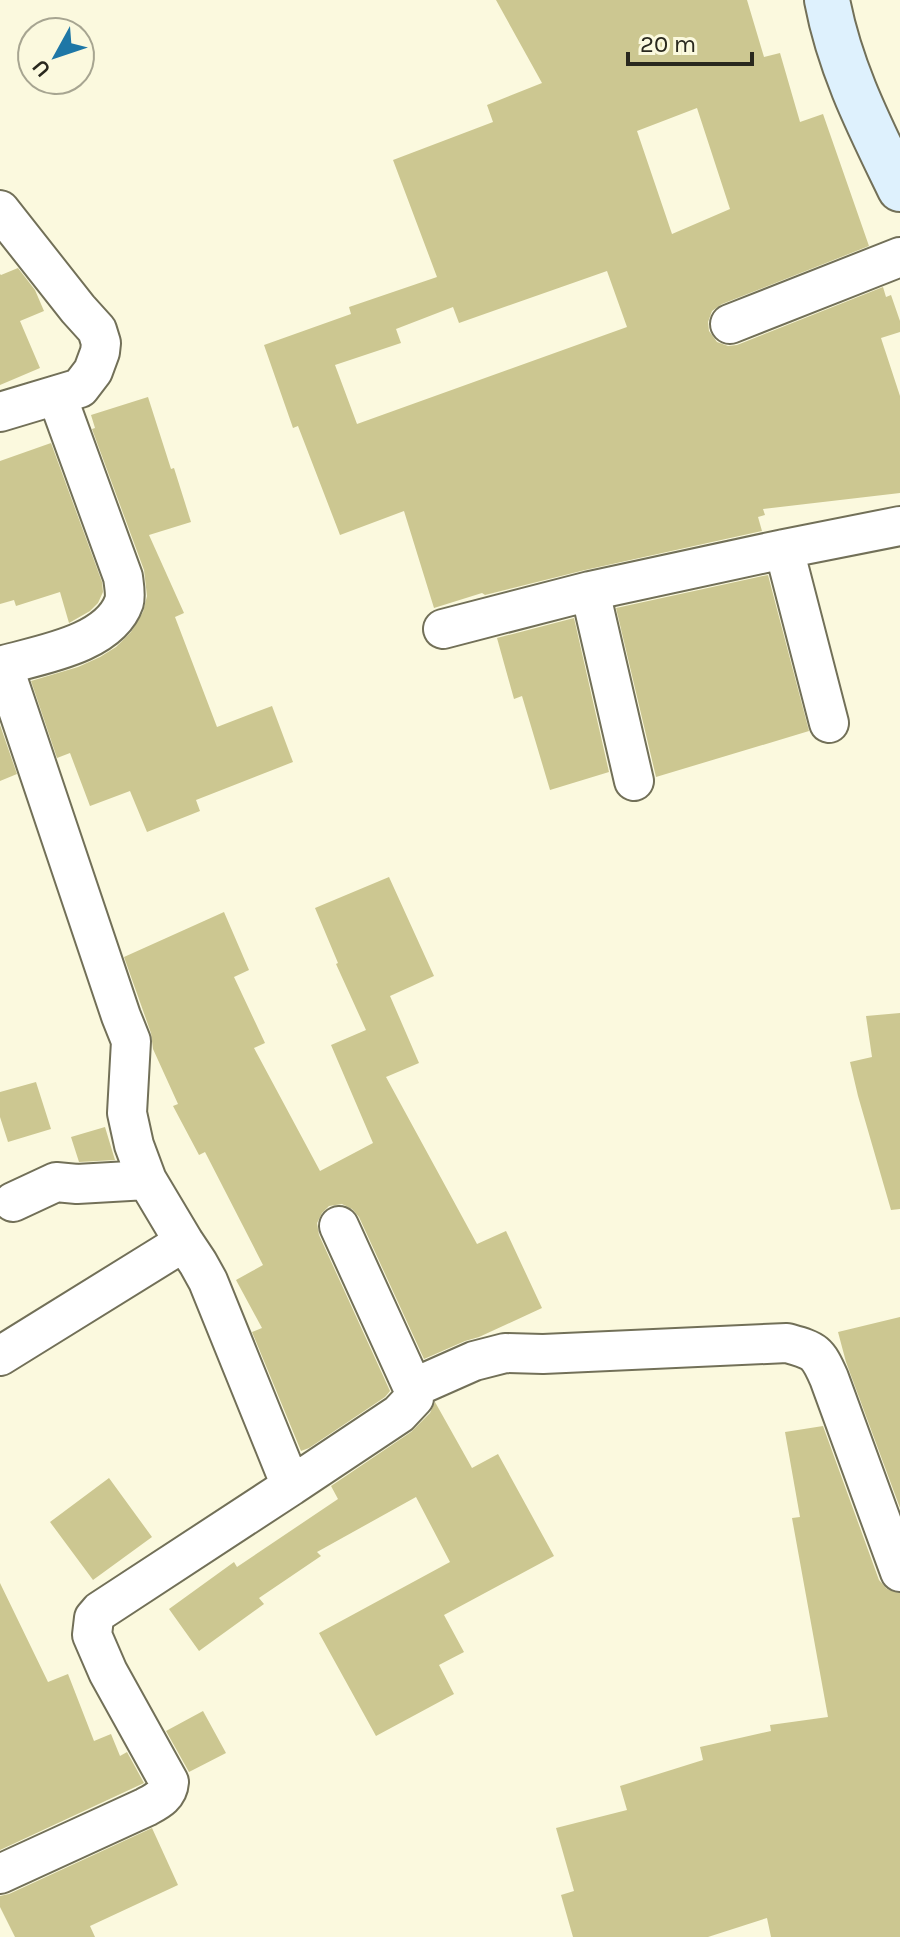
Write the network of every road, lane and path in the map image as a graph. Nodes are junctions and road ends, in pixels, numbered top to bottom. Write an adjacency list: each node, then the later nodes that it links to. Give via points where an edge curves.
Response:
1 (827, 0): 2 (street, via 857,101)
2 (900, 189)
3 (0, 210): 6 (street, via 97,330 101,343 93,371 80,388)
4 (900, 257): 5 (street)
5 (730, 324)
6 (57, 396): 7 (street); 12 (street, via 123,577 125,599 116,619 97,634)
7 (0, 412)
8 (900, 526): 9 (street)
9 (784, 549): 10 (street); 13 (street)
10 (590, 591): 11 (street); 14 (street)
11 (443, 629)
12 (2, 666): 15 (street, via 131,1041 127,1113)
13 (829, 723)
14 (634, 781)
15 (147, 1180): 16 (street, via 56,1182); 18 (street)
16 (13, 1202)
17 (339, 1226): 20 (street)
18 (184, 1242): 19 (street); 21 (street, via 208,1281)
19 (0, 1356)
20 (413, 1388): 21 (street, via 414,1398 399,1414); 22 (street, via 505,1353 787,1343 813,1351 829,1378)
21 (291, 1486): 23 (street, via 94,1618 92,1635 169,1782 166,1793)
22 (900, 1572)
23 (0, 1874)

